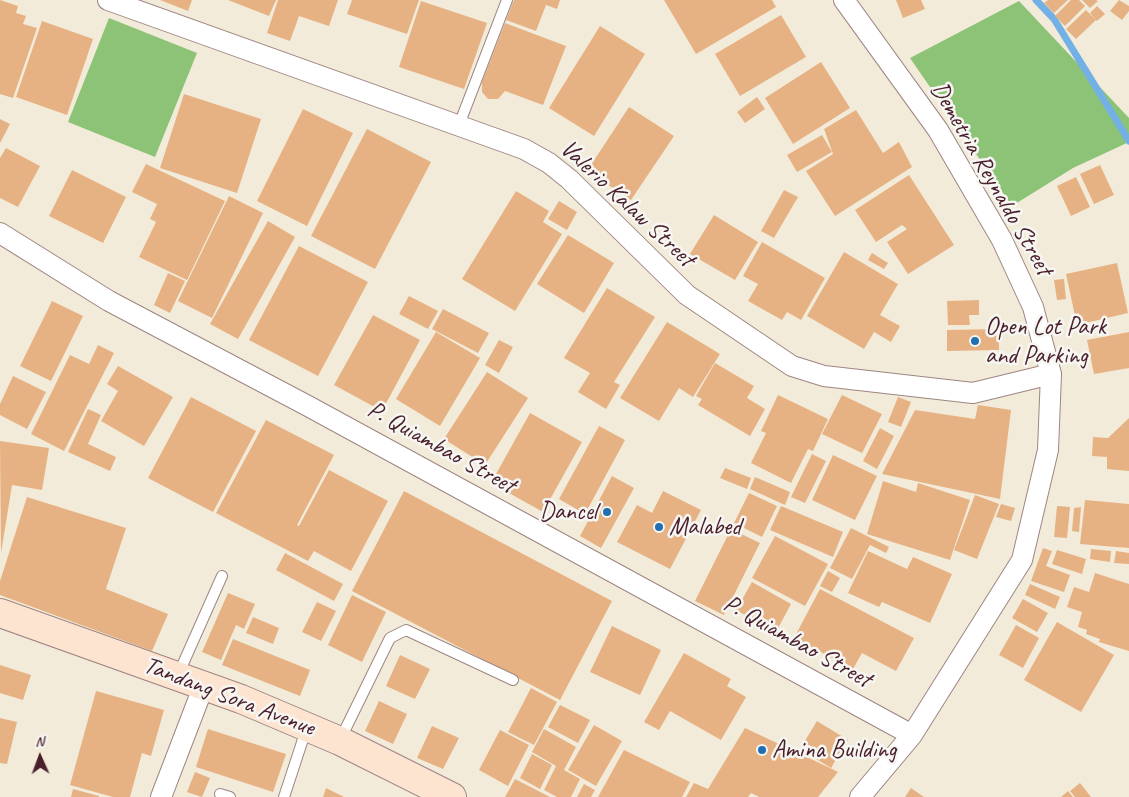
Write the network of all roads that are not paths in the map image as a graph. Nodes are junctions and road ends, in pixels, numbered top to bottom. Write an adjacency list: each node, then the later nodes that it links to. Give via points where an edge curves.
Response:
1 (108, 0): 4 (street, Valerio Kalaw Street)
2 (506, 0): 4 (lane)
3 (844, 0): 6 (street, Demetria Reynaldo Street, via 938,130 1002,240 1033,307)
4 (460, 125): 6 (street, Valerio Kalaw Street, via 524,149 549,163 687,295 792,366 824,376 973,393)
5 (0, 233): 13 (street, P. Quiambao Street, via 109,300)
6 (1051, 374): 13 (street, Demetria Reynaldo Street, via 1048,450 1022,560)
7 (222, 576): 9 (lane)
8 (0, 613): 9 (main road, Tandang Sora Avenue)
9 (178, 676): 11 (main road, Tandang Sora Avenue)
10 (513, 680): 14 (lane, via 406,630 390,638)
11 (204, 685): 12 (main road, Tandang Sora Avenue); 15 (street)
12 (307, 726): 14 (main road, Tandang Sora Avenue); 16 (lane)
13 (912, 735): 18 (street, Demetria Reynaldo Street)
14 (340, 741): 17 (main road, Tandang Sora Avenue)
15 (161, 797)
16 (284, 797)
17 (452, 797)
18 (860, 797)

